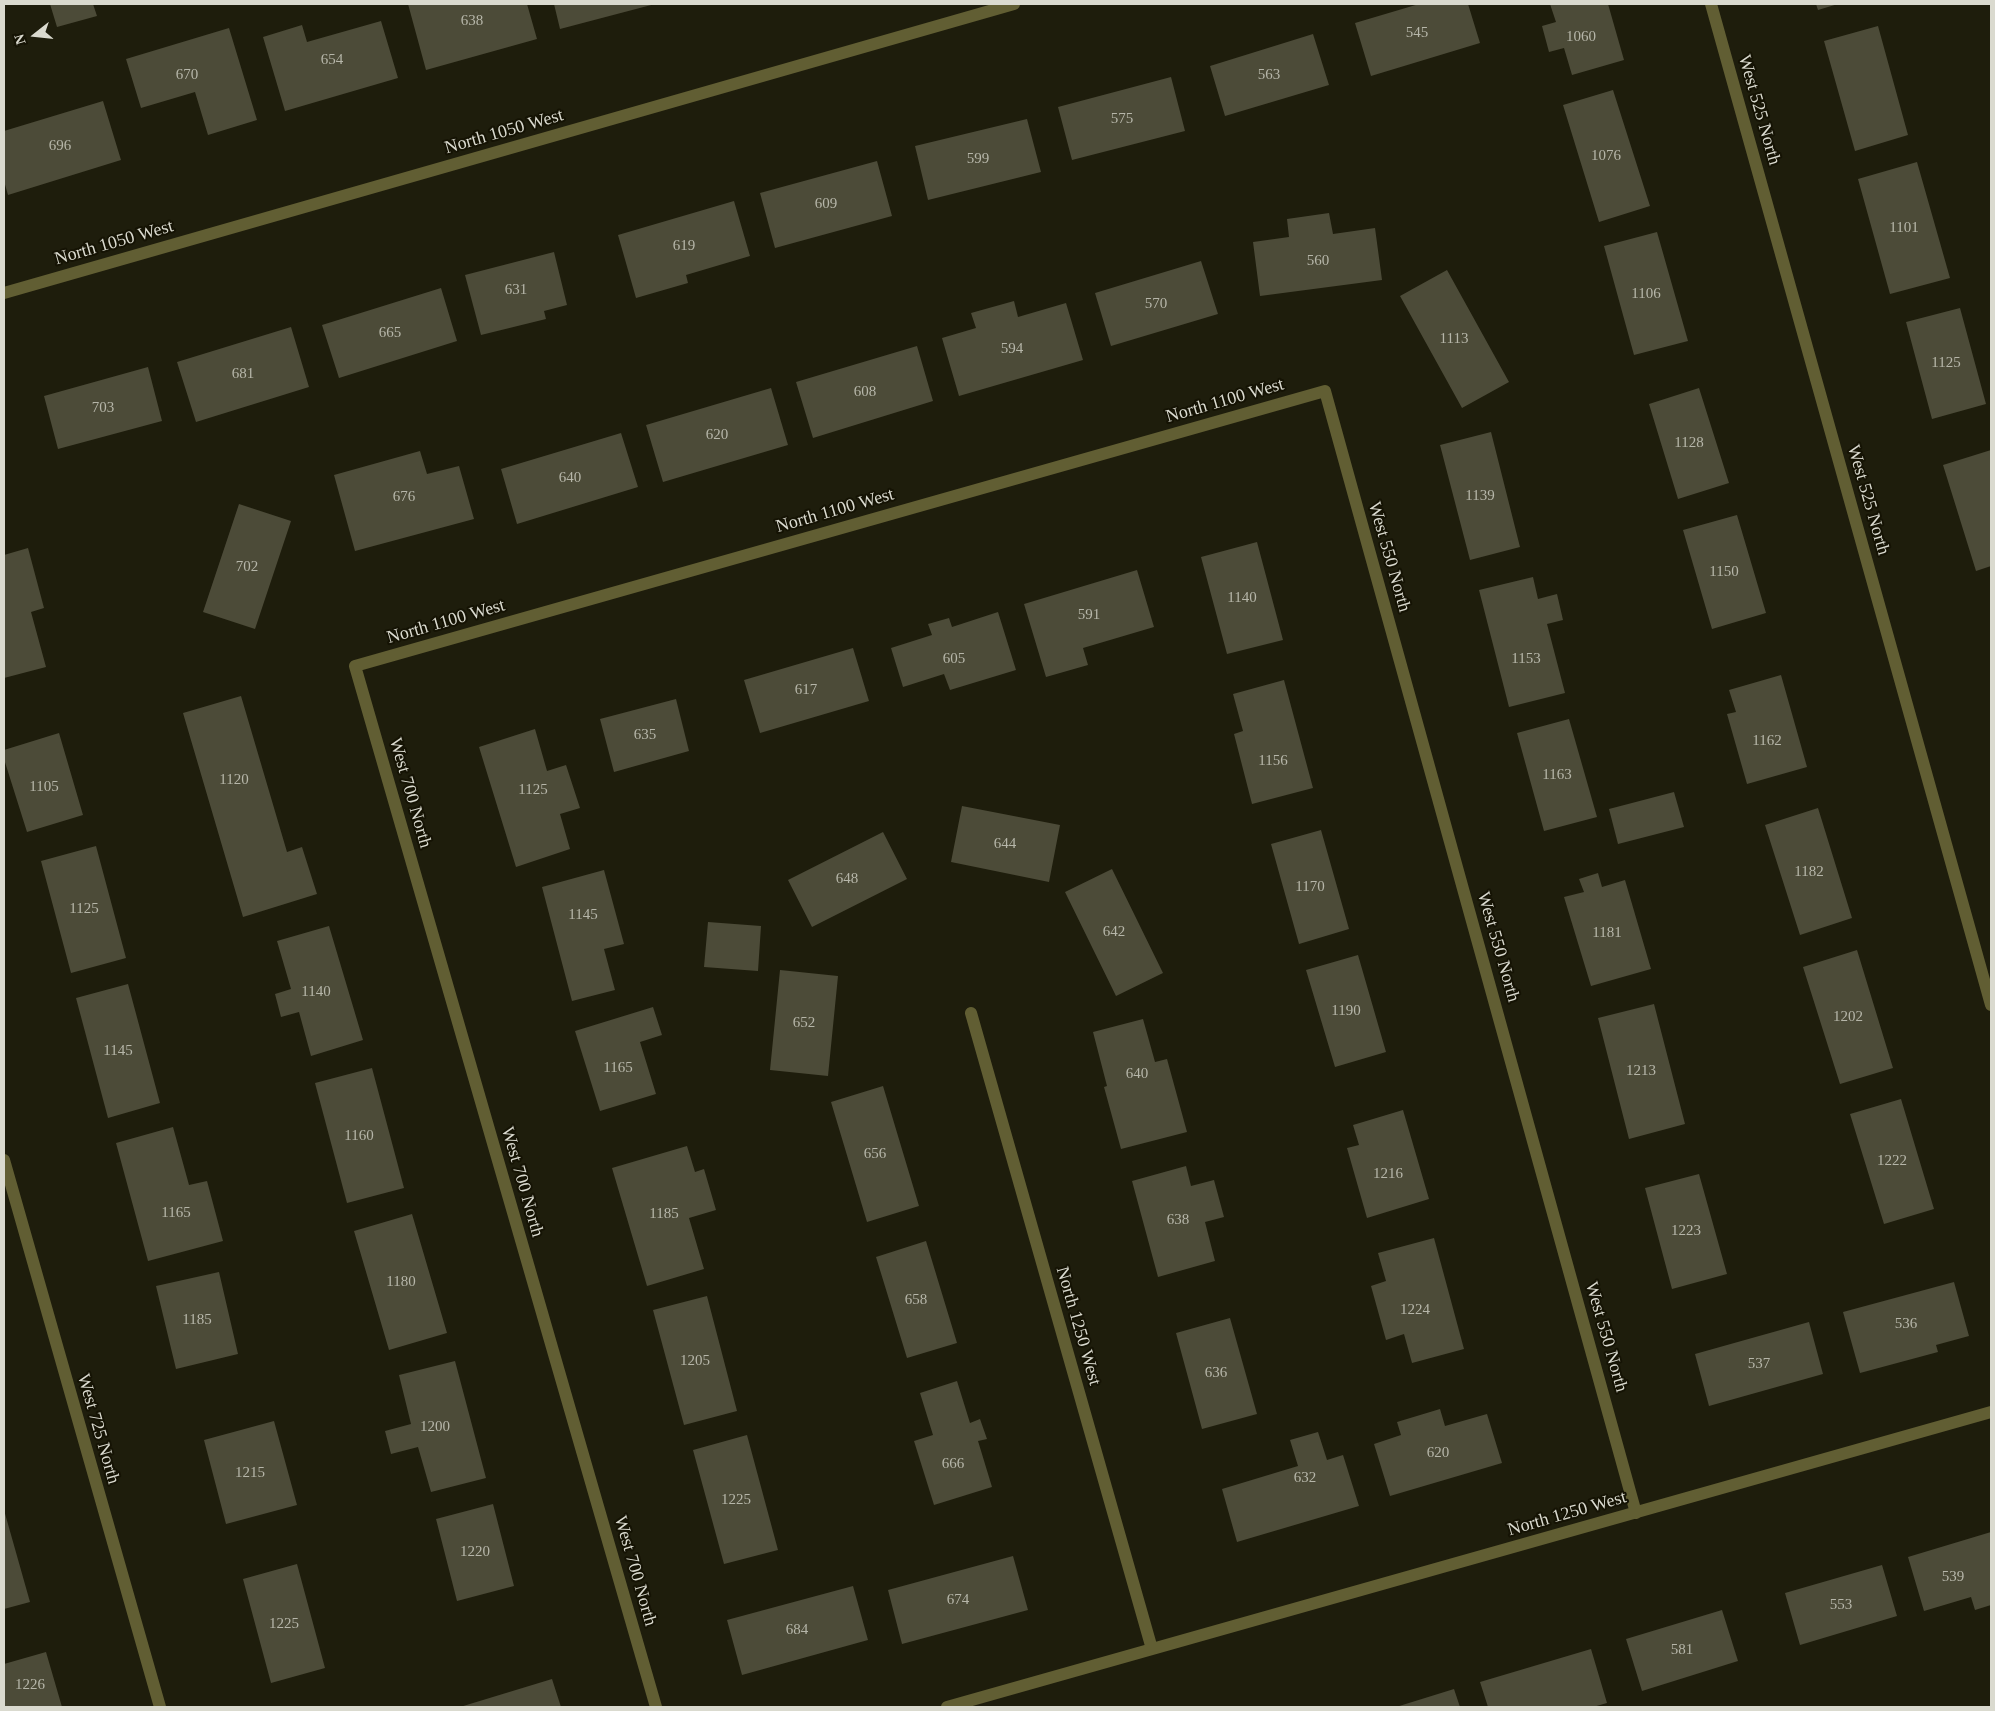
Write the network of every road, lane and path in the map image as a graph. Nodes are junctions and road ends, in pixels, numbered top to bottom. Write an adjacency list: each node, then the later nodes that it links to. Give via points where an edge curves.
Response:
1 (1014, 4): 3 (street, North 1050 West)
2 (1711, 4): 6 (street, West 525 North)
3 (4, 293)
4 (1325, 391): 5 (street, North 1100 West); 10 (street, West 550 North)
5 (355, 666): 13 (street, West 700 North)
6 (1991, 1005)
7 (971, 1013): 11 (street, North 1250 West)
8 (4, 1160): 12 (street, West 725 North)
9 (1991, 1412): 10 (street, North 1250 West)
10 (1636, 1513): 11 (street, North 1250 West)
11 (1152, 1648): 14 (street, North 1250 West)
12 (160, 1707)
13 (656, 1707)
14 (948, 1707)

